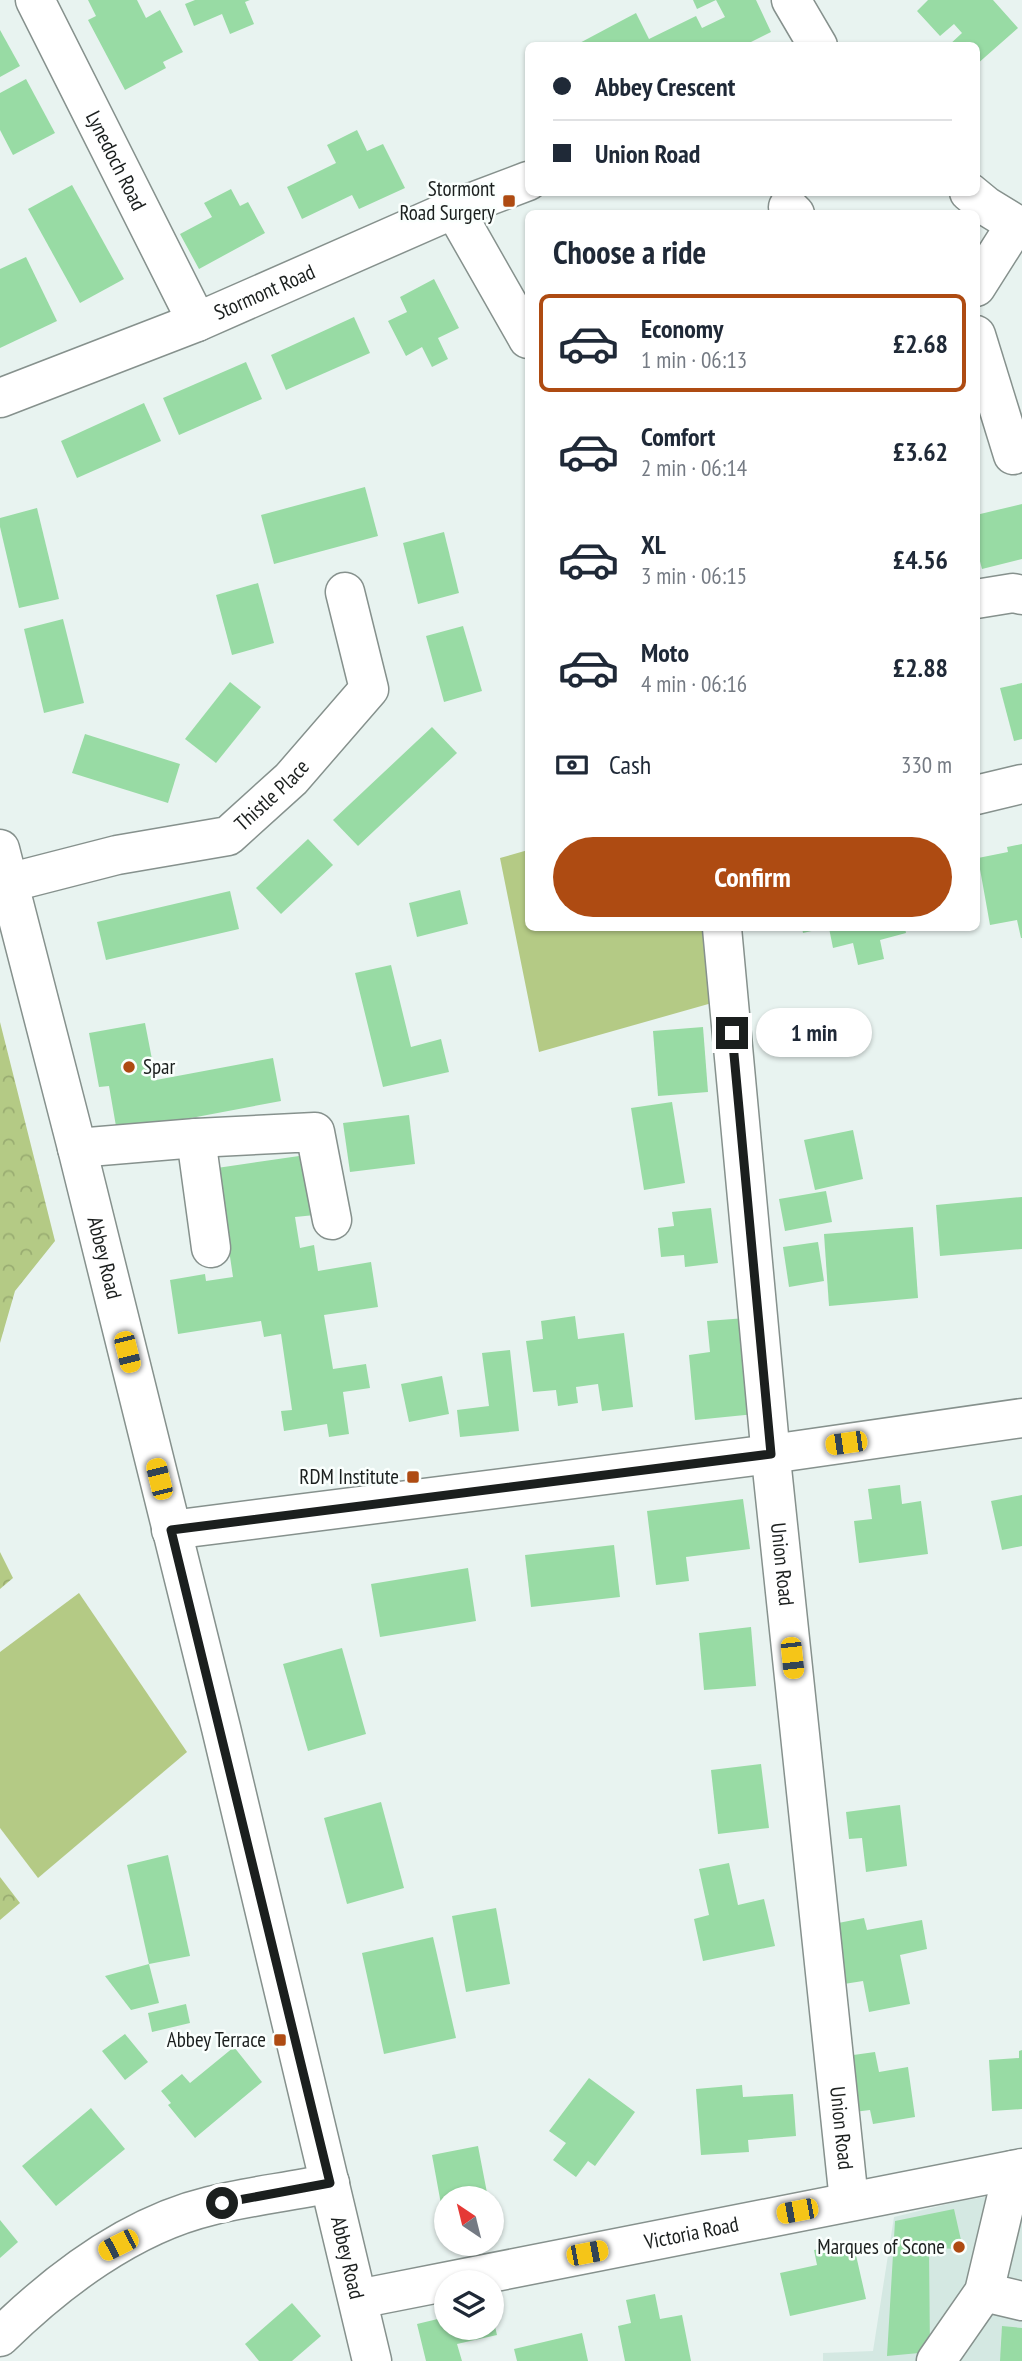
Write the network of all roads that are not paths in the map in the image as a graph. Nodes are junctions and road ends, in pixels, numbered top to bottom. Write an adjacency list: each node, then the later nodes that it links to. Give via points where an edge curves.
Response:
1 (35, 0): 9 (street, Lynedoch Road)
2 (791, 0): 3 (street)
3 (816, 42)
4 (525, 182): 6 (street, Stormont Road)
5 (974, 196): 7 (street)
6 (454, 209): 9 (street, Stormont Road); 10 (street)
7 (1019, 226): 8 (street)
8 (980, 281)
9 (197, 322): 12 (street, Stormont Road)
10 (525, 334)
11 (980, 348): 13 (street)
12 (0, 398)
13 (1013, 455)
14 (345, 592): 19 (street, Thistle Place, via 369,690 291,779 228,836 117,855)
15 (1022, 595): 16 (street)
16 (980, 598)
17 (1022, 784): 18 (street)
18 (980, 793)
19 (4, 866): 22 (street, Abbey Road)
20 (722, 931): 26 (street, Union Road)
21 (196, 1138): 22 (street); 23 (street, via 315,1132); 24 (street)
22 (77, 1148): 27 (street, Abbey Road)
23 (332, 1220)
24 (211, 1248)
25 (1022, 1418): 26 (street)
26 (771, 1454): 27 (street); 30 (street, Union Road)
27 (171, 1530): 29 (street, Abbey Road)
28 (1018, 2169): 30 (street, Victoria Road); 31 (street)
29 (330, 2183): 32 (street, Abbey Road); 34 (street, via 207,2206 166,2221 75,2272)
30 (849, 2201): 32 (street, Victoria Road)
31 (984, 2292): 33 (street); 36 (street)
32 (358, 2299): 35 (street, Abbey Road)
33 (1022, 2301)
34 (0, 2337)
35 (370, 2360)
36 (936, 2361)

